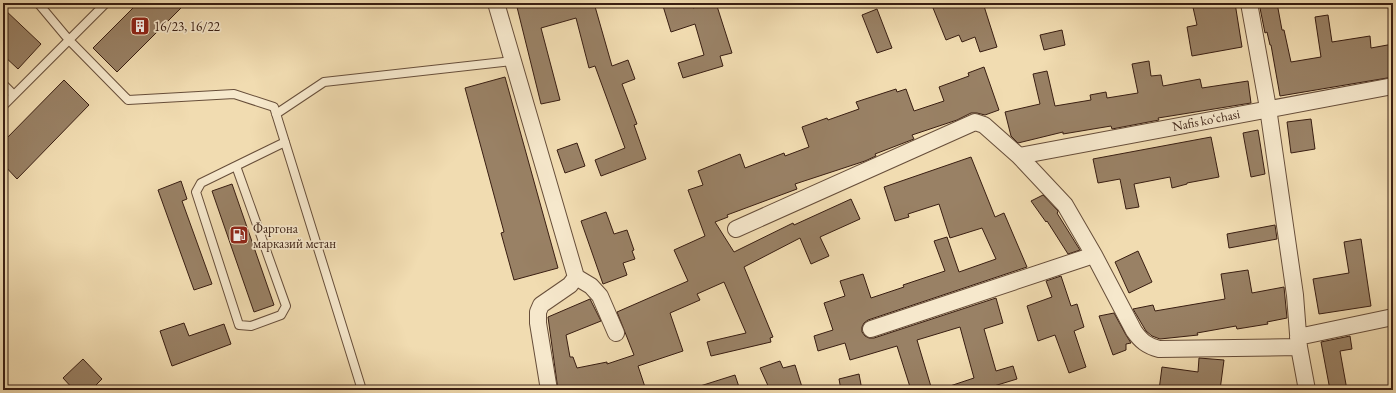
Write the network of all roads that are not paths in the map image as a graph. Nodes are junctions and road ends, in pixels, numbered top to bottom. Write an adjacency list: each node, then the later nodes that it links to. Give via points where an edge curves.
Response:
1 (38, 3): 5 (lane)
2 (106, 3): 5 (lane)
3 (496, 3): 6 (street)
4 (1249, 3): 11 (street)
5 (70, 40): 9 (lane); 12 (lane, via 128,100 234,94 274,107)
6 (513, 60): 12 (lane, via 324,82); 18 (street)
7 (3, 84): 9 (lane)
8 (1393, 86): 11 (street, Nafis koʻchasi)
9 (13, 94): 10 (lane)
10 (3, 106)
11 (1268, 108): 14 (street, Nafis koʻchasi); 22 (street, via 1294,295)
12 (276, 114): 13 (lane)
13 (285, 142): 15 (lane); 23 (lane)
14 (1019, 156): 16 (street, via 984,125 976,122); 17 (street, via 1065,205)
15 (236, 166): 15 (lane, via 201,183 196,192 239,325 251,326 282,315 286,306)
16 (736, 229)
17 (1094, 255): 20 (street); 22 (street, via 1134,331 1149,346 1159,349)
18 (576, 276): 21 (street, via 600,296); 24 (street, via 570,285 541,305 538,312)
19 (1393, 316): 22 (street)
20 (871, 329)
21 (616, 332)
22 (1298, 342): 25 (street)
23 (362, 390)
24 (549, 390)
25 (1307, 390)

